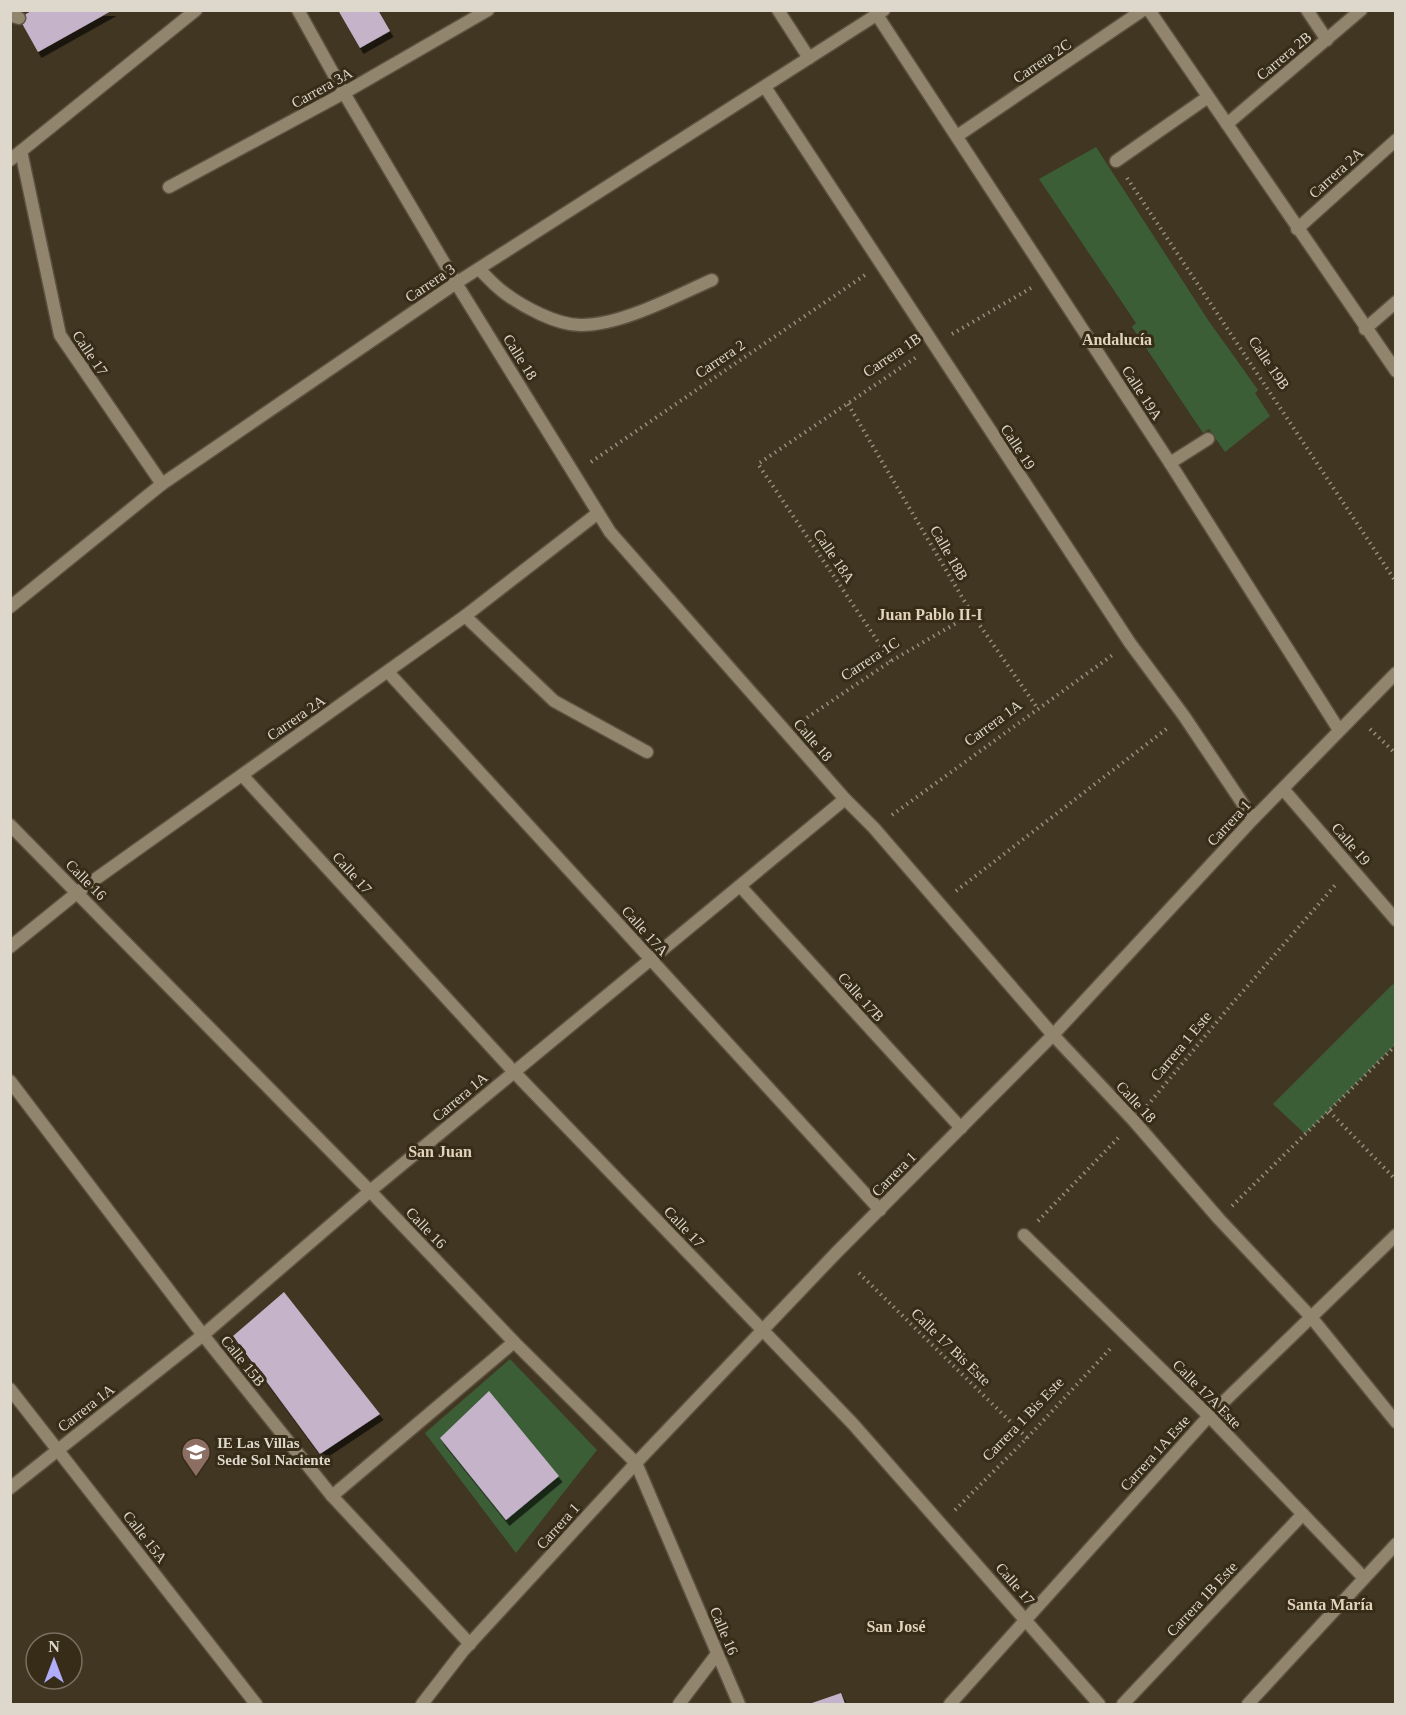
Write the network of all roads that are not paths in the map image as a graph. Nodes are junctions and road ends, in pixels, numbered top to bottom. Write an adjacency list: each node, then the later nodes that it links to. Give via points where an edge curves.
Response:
1 (196, 10): 18 (street)
2 (298, 10): 13 (street, Calle 18)
3 (488, 10): 13 (street, Carrera 3A)
4 (778, 10): 11 (street)
5 (1143, 10): 16 (street, Carrera 2C)
6 (1149, 10): 14 (street)
7 (1307, 10): 10 (street)
8 (1360, 10): 10 (street, Carrera 2B)
9 (880, 13): 11 (street, Carrera 3); 16 (street, Calle 19A)
10 (1327, 40): 15 (street, Carrera 2B)
11 (809, 58): 12 (street, Carrera 3)
12 (765, 87): 23 (street, Carrera 3); 42 (street, Calle 19, via 1130,643)
13 (344, 93): 21 (street, Carrera 3A); 25 (street, Calle 18)
14 (1208, 97): 15 (street); 20 (street)
15 (1227, 124): 22 (street)
16 (957, 136): 30 (street, Calle 19A)
17 (1395, 140): 22 (street, Carrera 2A)
18 (21, 152): 19 (street); 31 (street, Calle 17, via 60,335)
19 (10, 160)
20 (1116, 161)
21 (169, 188)
22 (1297, 228): 27 (street)
23 (479, 268): 24 (street, via 502,291 527,307 552,319 581,326 615,320); 25 (street, Carrera 3)
24 (712, 280)
25 (456, 283): 31 (street, Carrera 3); 32 (street, Calle 18)
26 (1395, 302): 27 (street)
27 (1365, 329): 28 (street)
28 (1395, 371)
29 (1208, 439): 30 (street)
30 (1170, 463): 37 (street, Calle 19A)
31 (162, 484): 33 (street, Carrera 3)
32 (598, 513): 34 (street, Carrera 2A); 41 (street, Calle 18, via 610,532)
33 (10, 607)
34 (465, 616): 35 (street, Carrera 2A); 38 (street, via 554,701)
35 (388, 672): 39 (street, Carrera 2A); 48 (street, Calle 17A)
36 (1395, 673): 37 (street, Carrera 1)
37 (1339, 730): 40 (street, Carrera 1)
38 (647, 752)
39 (242, 775): 45 (street, Carrera 2A); 50 (street, Calle 17)
40 (1283, 789): 42 (street, Carrera 1); 46 (street, Calle 19)
41 (845, 799): 44 (street, Carrera 1A); 49 (street, Calle 18)
42 (1253, 819): 49 (street, Carrera 1)
43 (10, 825): 45 (street, Calle 16)
44 (740, 886): 48 (street, Carrera 1A); 52 (street, Calle 17B)
45 (77, 893): 47 (street, Carrera 2A); 53 (street, Calle 16)
46 (1395, 920)
47 (10, 947)
48 (651, 959): 50 (street, Carrera 1A); 54 (street, Calle 17A)
49 (1053, 1035): 52 (street, Carrera 1); 57 (street, Calle 18)
50 (514, 1072): 53 (street, Carrera 1A); 58 (street, Calle 17)
51 (10, 1081): 59 (street, Calle 15B)
52 (961, 1128): 54 (street, Carrera 1)
53 (370, 1191): 59 (street, Carrera 1A); 60 (street, Calle 16)
54 (880, 1210): 58 (street, Carrera 1)
55 (1395, 1234): 57 (street, Carrera 1A Este)
56 (1024, 1235): 62 (street, Calle 17A Este)
57 (1311, 1317): 62 (street, Carrera 1A Este); 63 (street, Calle 18)
58 (763, 1330): 65 (street, Carrera 1); 71 (street, Calle 17, via 853,1424)
59 (203, 1335): 64 (street, Carrera 1A); 67 (street, Calle 15B)
60 (514, 1342): 65 (street, Calle 16); 67 (street)
61 (10, 1389): 64 (street, Calle 15A)
62 (1209, 1416): 68 (street, Calle 17A Este); 71 (street, Carrera 1A Este)
63 (1395, 1422)
64 (58, 1449): 66 (street, Carrera 1A); 74 (street, Calle 15A)
65 (636, 1463): 72 (street, Carrera 1); 73 (street, Calle 16)
66 (10, 1488)
67 (332, 1496): 72 (street, Calle 15B)
68 (1303, 1514): 70 (street, Calle 17A Este); 80 (street, Carrera 1B Este)
69 (1395, 1544): 70 (street)
70 (1364, 1578): 81 (street)
71 (1026, 1620): 78 (street, Carrera 1A Este); 79 (street, Calle 17)
72 (470, 1644): 75 (street, Carrera 1)
73 (717, 1654): 76 (street); 77 (street, Calle 16)
74 (256, 1704)
75 (422, 1704)
76 (679, 1704)
77 (739, 1704)
78 (950, 1704)
79 (1100, 1704)
80 (1123, 1704)
81 (1248, 1704)

